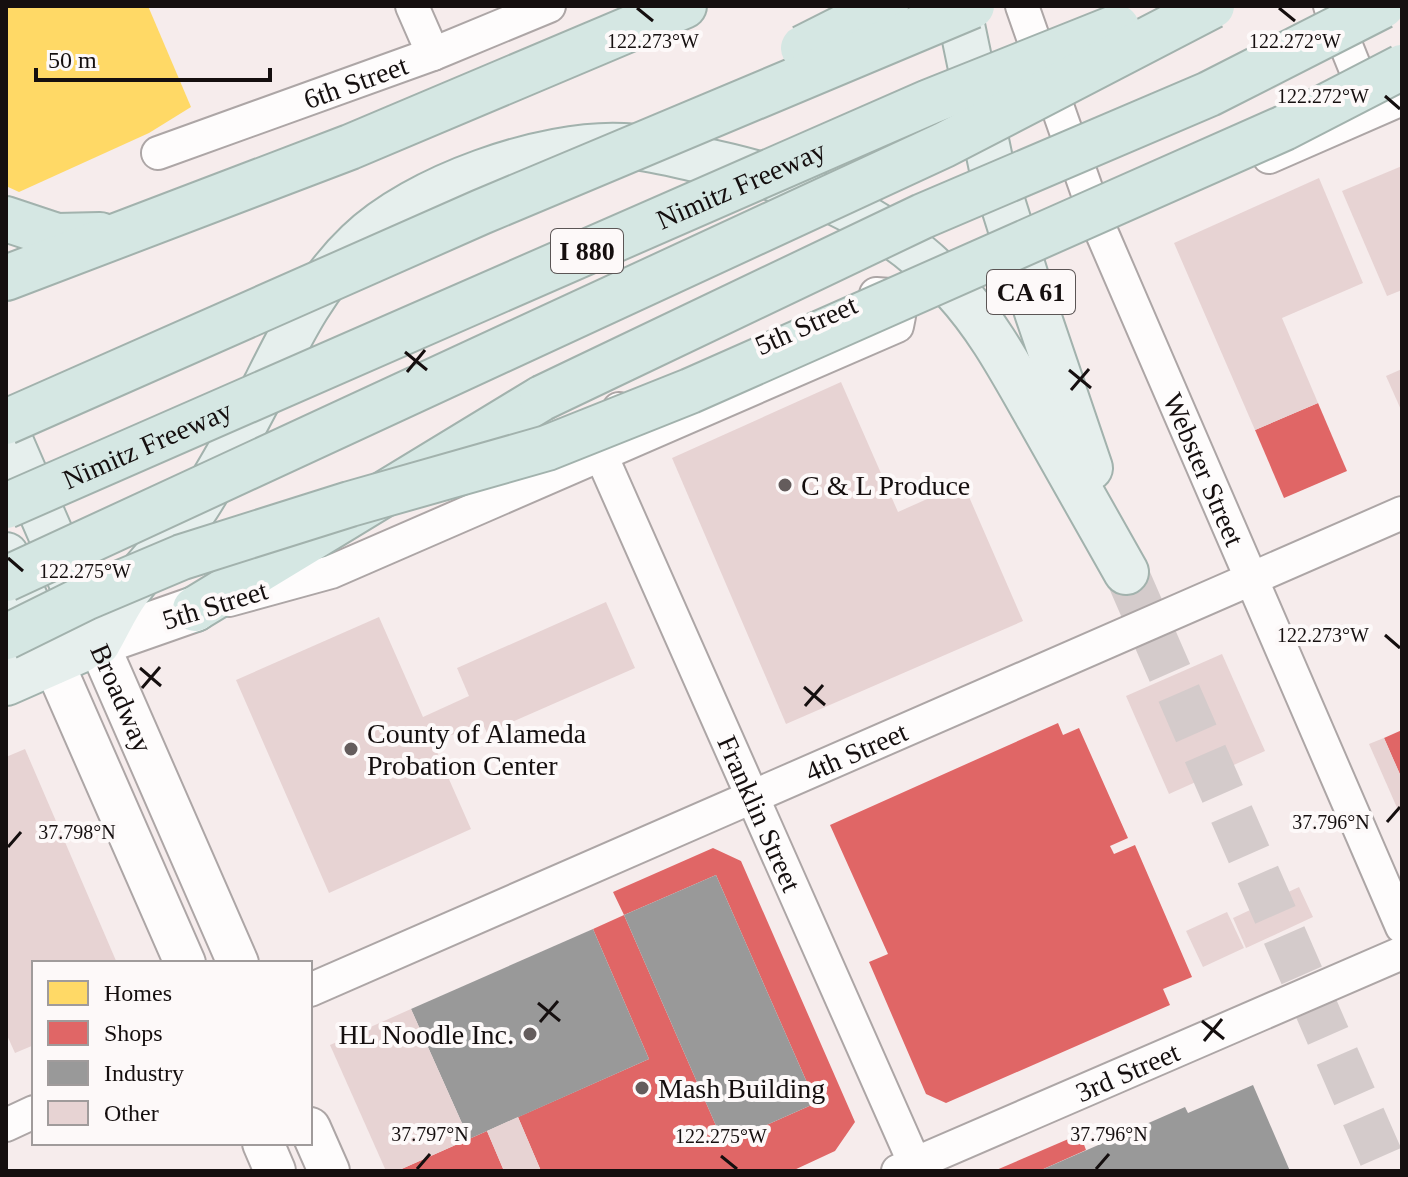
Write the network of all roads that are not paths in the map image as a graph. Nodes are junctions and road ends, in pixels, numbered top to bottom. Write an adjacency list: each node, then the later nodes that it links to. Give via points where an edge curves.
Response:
1 (412, 6): 13 (street)
2 (549, 6): 13 (street, 6th Street)
3 (684, 6): 25 (highway, via 350,147)
4 (886, 6): 22 (highway, bridge)
5 (958, 6): 37 (main road, CA 61, via 992,169 1126,572 991,334 916,252 875,222 753,170 623,146 561,150 447,186 360,240 304,310 205,494 125,595)
6 (972, 6): 22 (highway, bridge)
7 (1022, 6): 21 (street, Webster Street)
8 (1171, 6): 30 (highway, Nimitz Freeway / I 880, bridge, via 929,102)
9 (1212, 6): 34 (highway, bridge, via 944,145)
10 (1330, 6): 16 (street)
11 (1382, 6): 17 (highway, bridge)
12 (1402, 24): 17 (highway, bridge, via 1299,68)
13 (433, 54): 20 (street, 6th Street)
14 (1402, 56): 16 (street)
15 (1402, 67): 36 (highway, bridge, via 1270,134 690,391 547,448 182,557)
16 (1358, 76): 19 (street); 21 (street)
17 (1209, 94): 35 (highway, bridge, via 923,216 542,398)
18 (1402, 99): 19 (street)
19 (1373, 112): 24 (street)
20 (158, 153)
21 (1089, 198): 24 (street, Webster Street)
22 (481, 212): 27 (highway, bridge)
23 (6, 219): 25 (highway, via 57,236)
24 (1101, 231): 33 (street, Webster Street)
25 (118, 234): 26 (highway)
26 (6, 278)
27 (6, 422)
28 (6, 431): 37 (main road, Broadway)
29 (601, 455): 29 (street, 5th Street, via 897,326 899,316 890,295 875,294 619,408); 35 (street, 5th Street, via 331,572); 40 (street, Franklin Street)
30 (6, 506)
31 (1402, 513): 33 (street, 4th Street)
32 (6, 555): 38 (main road, Broadway)
33 (1250, 578): 40 (street, 4th Street); 41 (street, Webster Street)
34 (6, 579)
35 (195, 609): 37 (main road, 5th Street)
36 (6, 637)
37 (98, 643): 38 (main road, 5th Street); 44 (street, Broadway)
38 (53, 662): 39 (main road, 5th Street); 43 (street, Broadway)
39 (6, 683)
40 (753, 796): 45 (street, 4th Street); 50 (street, Franklin Street)
41 (1402, 927)
42 (1402, 953): 50 (street, 3rd Street)
43 (184, 961)
44 (237, 961)
45 (312, 989)
46 (32, 1113): 47 (street)
47 (6, 1125)
48 (312, 1133): 52 (street)
49 (264, 1145): 51 (street)
50 (911, 1169)
51 (275, 1171)
52 (329, 1171)

